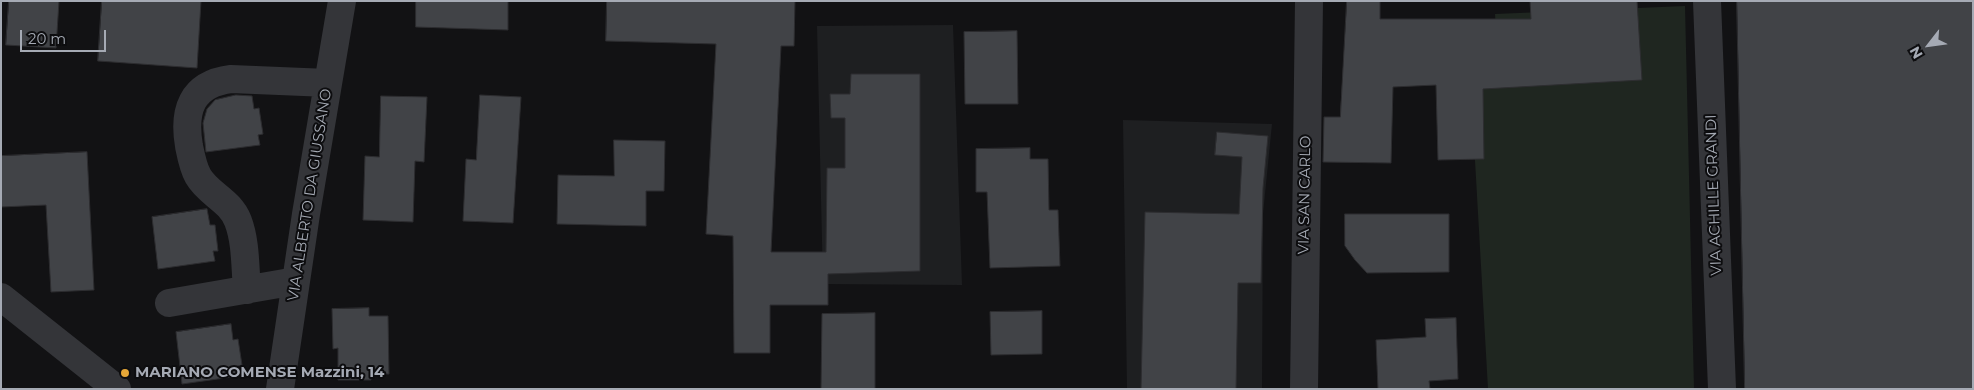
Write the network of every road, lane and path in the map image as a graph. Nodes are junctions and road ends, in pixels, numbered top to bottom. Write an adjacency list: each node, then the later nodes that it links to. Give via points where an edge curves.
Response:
1 (342, 1): 4 (street, VIA ALBERTO DA GIUSSANO)
2 (1309, 1): 11 (street, VIA SAN CARLO)
3 (1707, 1): 12 (street, VIA ACHILLE GRANDI)
4 (328, 83): 5 (street, VIA ALBERTO DA GIUSSANO); 6 (street, via 231,79 211,84 192,102 187,126 192,161 205,186 232,209 237,220)
5 (296, 281): 6 (street); 10 (street, VIA ALBERTO DA GIUSSANO)
6 (247, 290): 8 (street)
7 (1, 298): 9 (street)
8 (169, 303)
9 (117, 389)
10 (280, 389)
11 (1304, 389)
12 (1722, 389)

